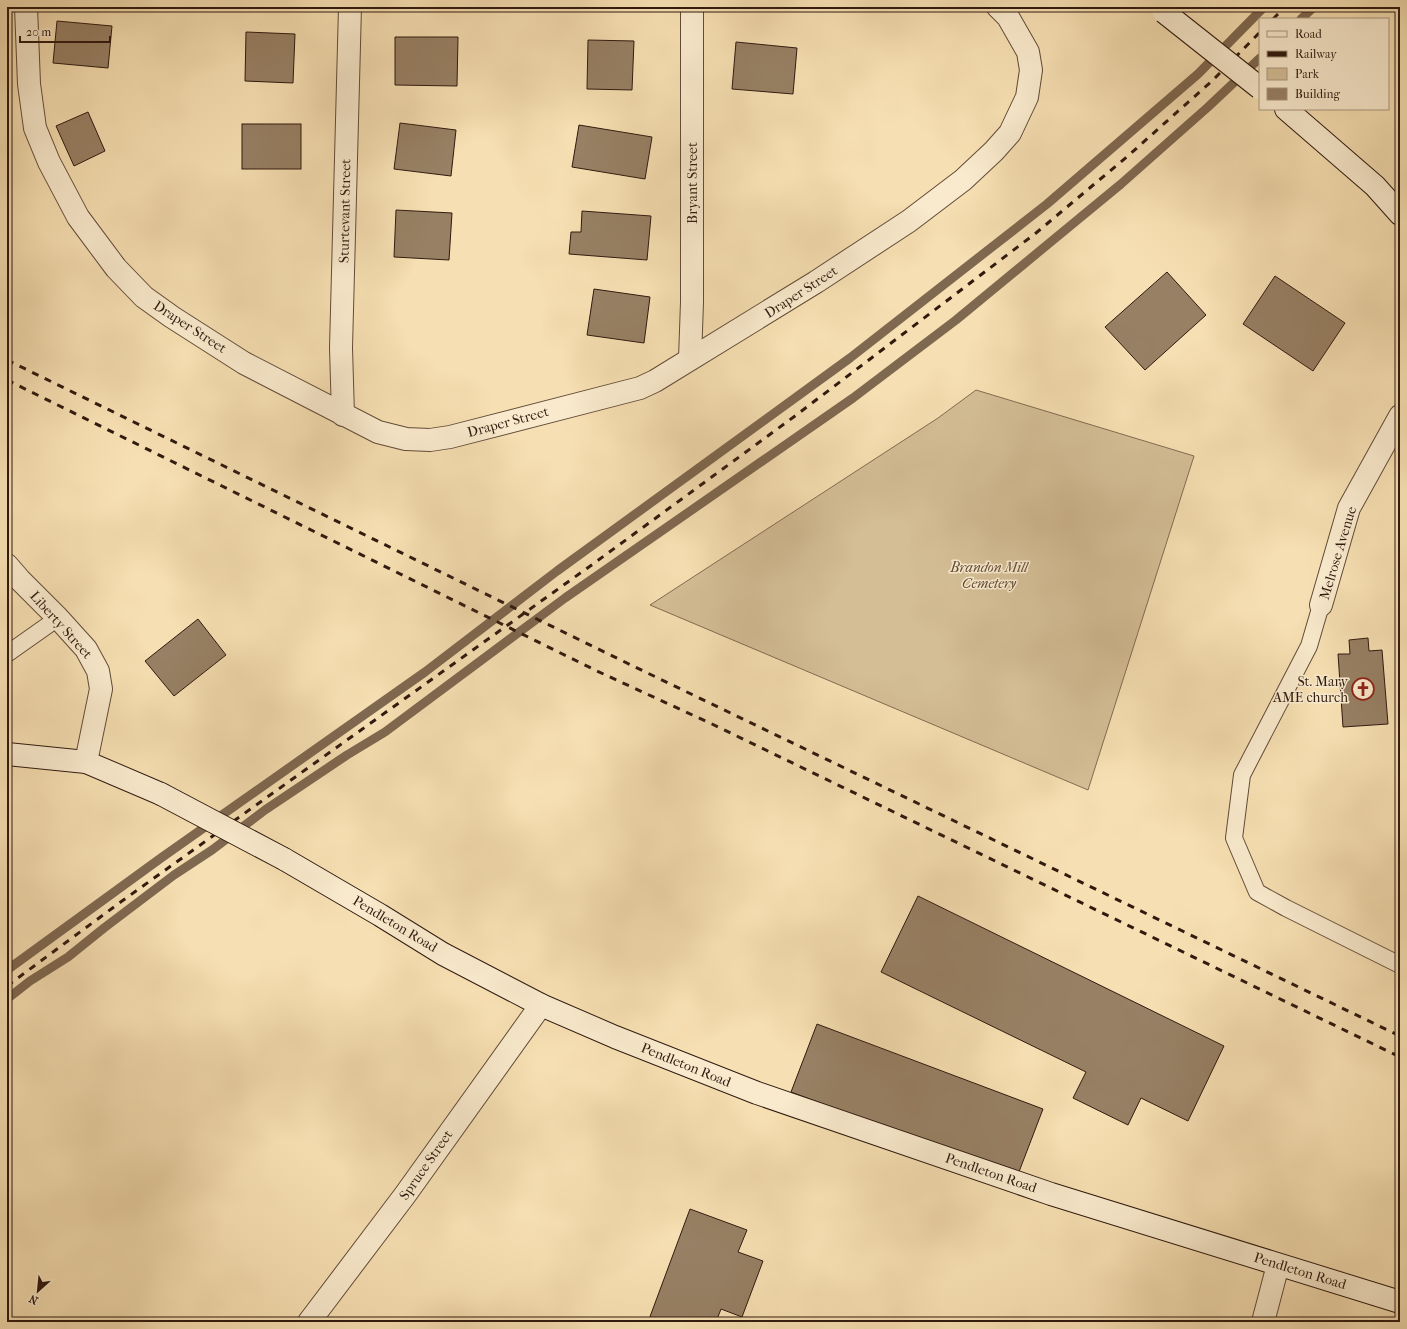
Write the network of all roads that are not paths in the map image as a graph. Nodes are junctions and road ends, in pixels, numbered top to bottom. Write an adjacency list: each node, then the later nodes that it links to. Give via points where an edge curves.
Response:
1 (26, 7): 10 (street, Draper Street, via 29,84 35,128 78,217 116,268 144,297 172,317 244,363)
2 (350, 7): 10 (street, Sturtevant Street, via 341,348)
3 (692, 7): 9 (street, Bryant Street)
4 (998, 7): 9 (street, Draper Street, via 1008,17 1028,52 1031,70 1027,97 1010,133 963,180 909,221 741,330)
5 (1159, 10): 6 (street, bridge)
6 (1259, 87)
7 (1287, 110): 8 (street, via 1375,186)
8 (1400, 214)
9 (690, 359): 10 (street, Draper Street, via 640,388 450,437 430,440 406,439 378,432)
10 (343, 415)
11 (1400, 416): 13 (street, Melrose Avenue, via 1349,508)
12 (7, 565): 14 (street, Liberty Street)
13 (1322, 605): 18 (lane, via 1309,646 1242,775 1234,838 1257,892)
14 (58, 618): 15 (lane); 17 (street, Liberty Street, via 86,649 98,671 101,689)
15 (7, 654)
16 (7, 754): 17 (street, Pendleton Road)
17 (86, 762): 19 (street, Pendleton Road, bridge, via 161,794 284,858 443,954)
18 (1400, 964)
19 (541, 1005): 20 (street, Pendleton Road, via 757,1094 1043,1191); 22 (street, Spruce Street, via 405,1195)
20 (1278, 1265): 21 (street, Pendleton Road); 23 (street)
21 (1400, 1302)
22 (309, 1322)
23 (1263, 1322)

